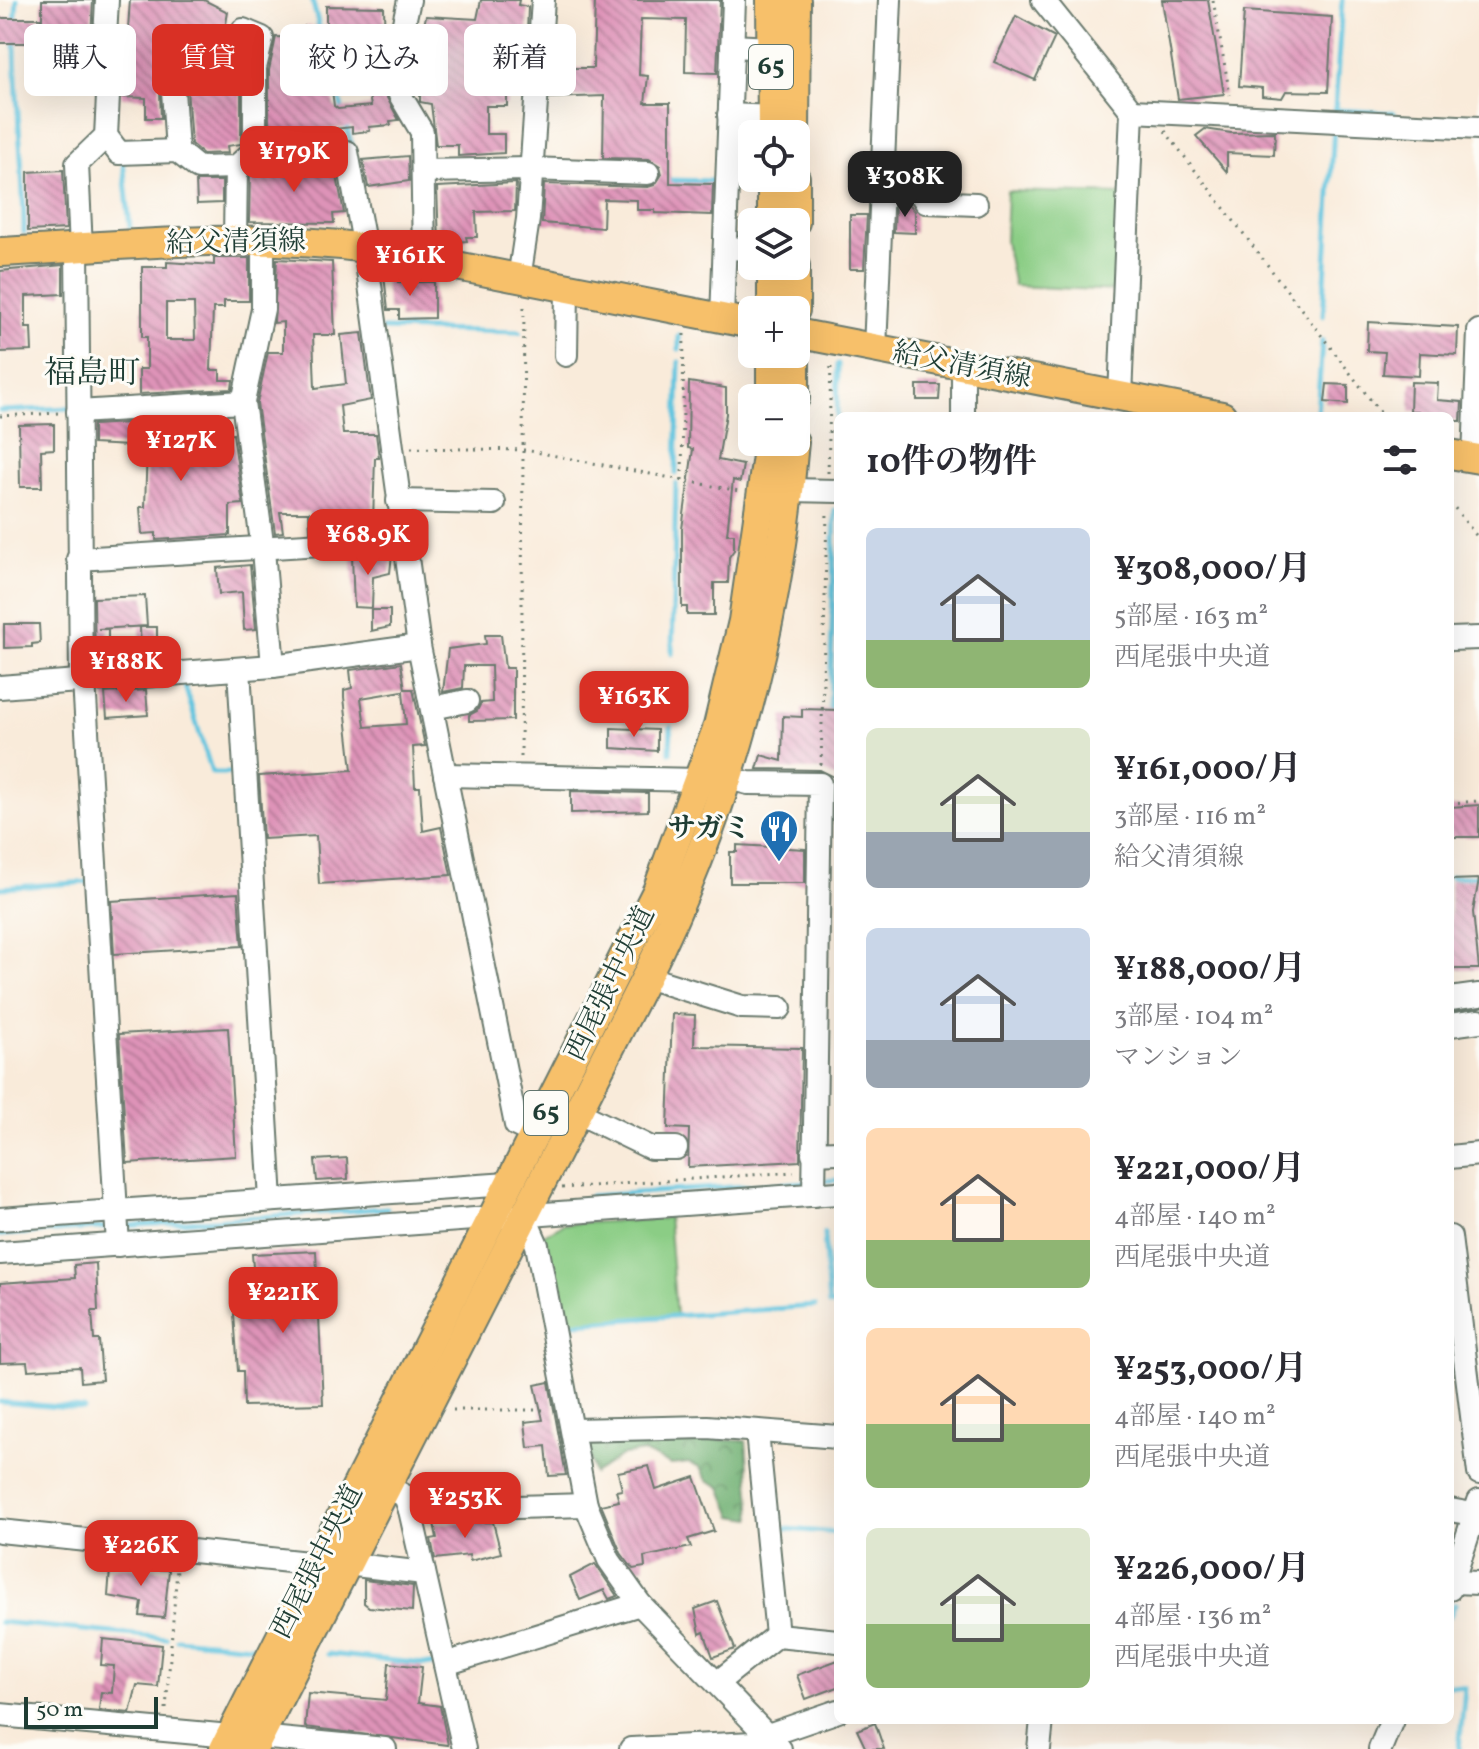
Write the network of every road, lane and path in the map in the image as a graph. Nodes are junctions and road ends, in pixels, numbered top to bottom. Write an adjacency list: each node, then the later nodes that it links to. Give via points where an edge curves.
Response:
1 (107, 0): 21 (street)
2 (409, 0): 26 (street, via 398,50 400,95 422,132)
3 (543, 0): 25 (street)
4 (734, 0): 10 (street)
5 (771, 0): 11 (main road, 65)
6 (796, 0): 19 (main road, 65)
7 (890, 0): 28 (street)
8 (1043, 0): 14 (street)
9 (1213, 0): 16 (path)
10 (732, 46): 11 (street); 15 (street)
11 (771, 48): 18 (main road, 65)
12 (173, 96): 23 (street)
13 (255, 96): 22 (street)
14 (1140, 111): 16 (street); 49 (street); 55 (path)
15 (729, 115): 17 (street); 33 (street)
16 (1234, 115): 20 (street)
17 (750, 120)
18 (772, 120)
19 (795, 120)
20 (1479, 128)
21 (106, 136): 23 (street, via 119,153); 31 (street, via 77,164)
22 (255, 150): 24 (street); 32 (street, via 347,152)
23 (177, 151): 24 (street, via 198,168)
24 (236, 167): 30 (street)
25 (529, 169): 26 (street); 27 (street); 37 (street)
26 (423, 171): 36 (street)
27 (648, 173)
28 (882, 190): 29 (street, via 919,191 926,202); 45 (street)
29 (976, 204)
30 (249, 239): 31 (main road, 給父清須線); 32 (main road, 給父清須線); 50 (street, via 263,309)
31 (79, 248): 35 (main road, 給父清須線); 52 (street)
32 (365, 248): 36 (main road, 給父清須線); 57 (street)
33 (725, 248): 34 (street); 40 (street)
34 (738, 248)
35 (0, 252)
36 (424, 260): 37 (main road, 給父清須線)
37 (522, 279): 38 (main road, 給父清須線); 58 (path)
38 (567, 288): 39 (main road, 給父清須線); 46 (street)
39 (685, 311): 40 (main road, 給父清須線); 62 (path)
40 (722, 318): 41 (main road, 給父清須線)
41 (738, 321)
42 (1479, 331): 48 (street)
43 (810, 336): 44 (main road, 給父清須線)
44 (831, 340): 45 (main road, 給父清須線); 63 (path)
45 (875, 349): 47 (main road, 給父清須線)
46 (566, 355)
47 (963, 366): 49 (main road, 給父清須線); 53 (street)
48 (1478, 369): 61 (street)
49 (1120, 397): 51 (main road, 給父清須線)
50 (243, 402): 52 (street); 70 (street)
51 (1150, 410): 54 (main road, 給父清須線)
52 (78, 412): 56 (path); 71 (street)
53 (963, 412)
54 (1174, 412)
55 (1380, 412)
56 (0, 416)
57 (391, 447): 58 (path); 65 (street)
58 (525, 450): 62 (path); 82 (path)
59 (771, 456): 64 (main road, 西尾張中央道 / 65)
60 (789, 456): 64 (main road, 西尾張中央道 / 65)
61 (1468, 457)
62 (682, 480): 64 (path)
63 (833, 491): 64 (street); 84 (path)
64 (777, 493): 83 (main road, 西尾張中央道 / 65, via 764,647)
65 (398, 501): 66 (street); 68 (street)
66 (494, 503)
67 (1454, 507): 69 (path)
68 (403, 539): 70 (street); 74 (street)
69 (1479, 539)
70 (263, 550): 71 (street); 75 (street)
71 (78, 559): 77 (street)
72 (1479, 638): 73 (street)
73 (1454, 639)
74 (419, 646): 75 (street); 80 (street)
75 (273, 666): 76 (street)
76 (239, 669): 77 (street); 103 (street)
77 (83, 682): 78 (street); 107 (street)
78 (0, 687)
79 (467, 701): 80 (street)
80 (432, 708): 81 (street)
81 (445, 775): 82 (street); 94 (street, via 516,1125)
82 (521, 776): 83 (street)
83 (714, 779): 84 (street); 87 (main road, 西尾張中央道 / 65, via 689,880); 94 (main road, 西尾張中央道 / 65)
84 (820, 784): 99 (street)
85 (1479, 801): 86 (path)
86 (1454, 803)
87 (646, 977): 90 (street, via 742,1007); 93 (main road, 西尾張中央道 / 65)
88 (1479, 995): 89 (street)
89 (1454, 998)
90 (780, 1008)
91 (1479, 1021): 92 (street)
92 (1454, 1024)
93 (577, 1112): 95 (street, via 651,1148); 100 (main road, 西尾張中央道 / 65)
94 (535, 1134): 101 (main road, 西尾張中央道 / 65)
95 (676, 1148)
96 (1479, 1154): 98 (street)
97 (834, 1156): 99 (street)
98 (1454, 1157)
99 (813, 1176): 100 (path, via 560,1188); 102 (street); 104 (street)
100 (542, 1179): 104 (main road, 西尾張中央道 / 65)
101 (508, 1184): 103 (street); 106 (main road, 西尾張中央道 / 65)
102 (834, 1190)
103 (271, 1200): 107 (street)
104 (524, 1215): 106 (street); 111 (main road, 西尾張中央道 / 65); 112 (street, via 537,1245)
105 (0, 1219): 107 (street)
106 (488, 1220): 107 (street); 123 (main road, 西尾張中央道 / 65)
107 (117, 1228): 108 (street)
108 (0, 1253)
109 (1454, 1259): 110 (street)
110 (1463, 1310): 115 (street)
111 (424, 1409): 112 (path); 116 (main road, 西尾張中央道 / 65)
112 (571, 1420): 113 (street); 117 (street)
113 (757, 1432): 114 (street); 130 (street)
114 (834, 1437)
115 (1479, 1466)
116 (384, 1485): 119 (street, via 405,1496); 124 (main road, 西尾張中央道 / 65)
117 (586, 1505): 119 (street); 129 (street, via 609,1560)
118 (1476, 1507): 120 (street); 126 (street)
119 (410, 1510): 125 (street)
120 (1454, 1510)
121 (0, 1531): 122 (street)
122 (179, 1550): 123 (street); 138 (path)
123 (318, 1564): 140 (main road, 西尾張中央道 / 65)
124 (346, 1564): 125 (street); 140 (main road, 西尾張中央道 / 65)
125 (424, 1573): 132 (street)
126 (1454, 1578)
127 (1479, 1583): 128 (street)
128 (1454, 1585)
129 (640, 1604): 132 (street); 133 (street)
130 (777, 1635): 131 (street); 133 (street)
131 (834, 1641)
132 (445, 1664): 143 (street)
133 (718, 1682): 139 (street)
134 (834, 1713): 139 (street)
135 (0, 1715): 138 (street)
136 (1042, 1724): 145 (street)
137 (1390, 1724): 146 (street)
138 (165, 1730): 140 (street)
139 (774, 1742): 141 (street)
140 (241, 1743): 142 (street)
141 (730, 1747): 144 (street)
142 (385, 1749)
143 (464, 1749)
144 (631, 1749)
145 (1039, 1749)
146 (1380, 1749)

